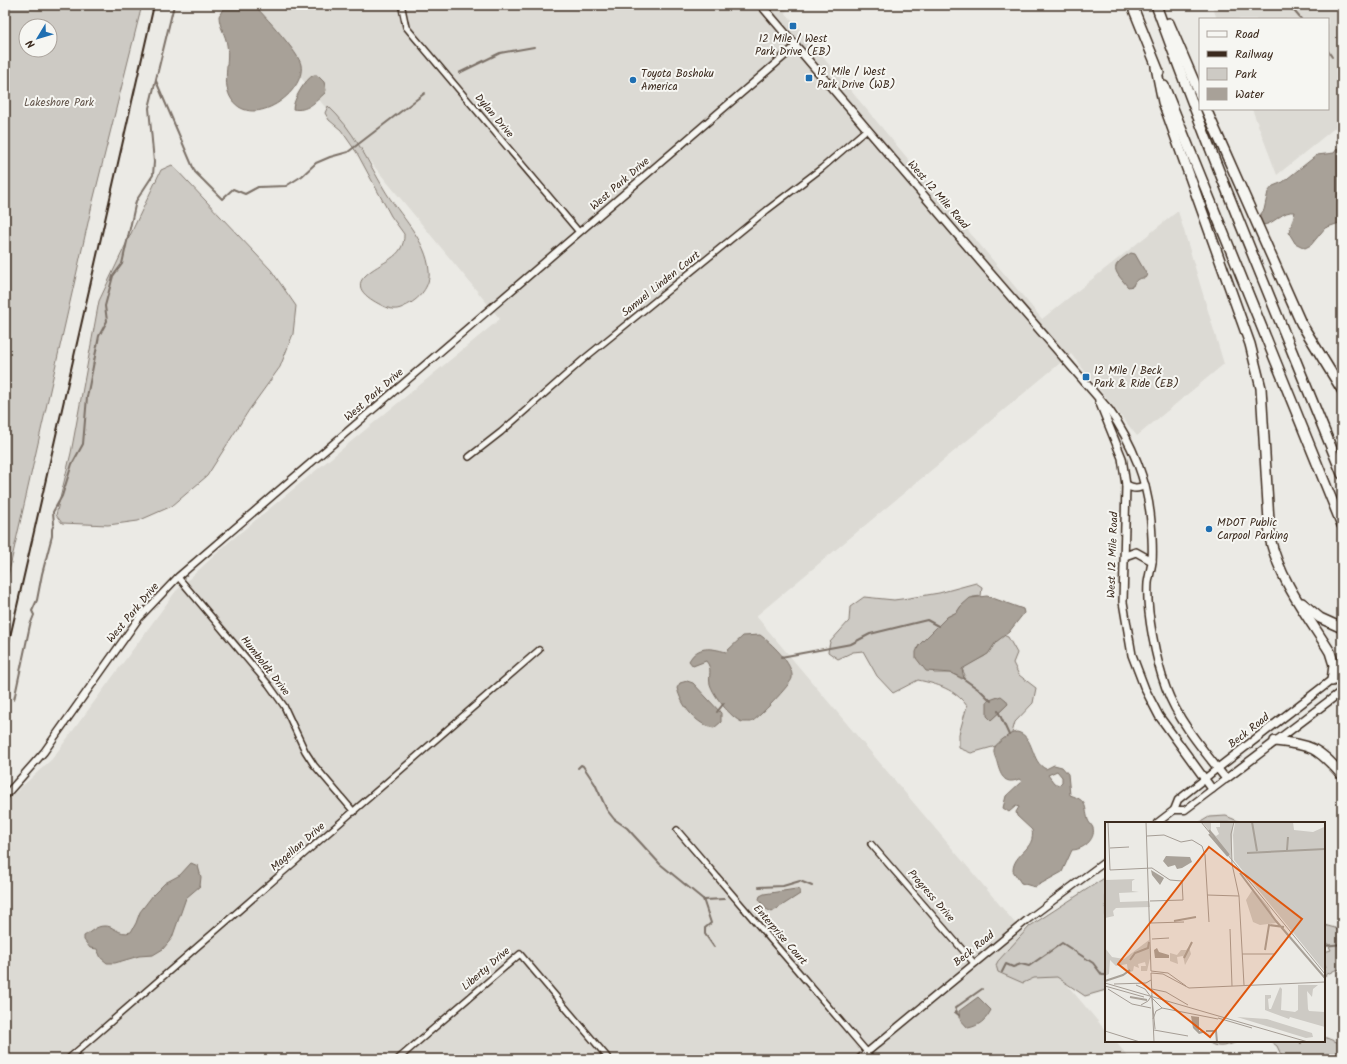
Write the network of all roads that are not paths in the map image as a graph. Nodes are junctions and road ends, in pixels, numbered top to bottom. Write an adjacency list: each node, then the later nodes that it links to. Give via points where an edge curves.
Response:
1 (761, 5): 6 (main road, West 12 Mile Road)
2 (1132, 5): 7 (highway)
3 (1156, 5): 15 (highway, via 1258,271)
4 (1161, 5): 8 (highway)
5 (402, 8): 11 (street, Dylan Drive, via 406,27)
6 (796, 46): 10 (main road, West 12 Mile Road); 11 (street, West Park Drive)
7 (1156, 67): 18 (highway); 22 (highway, via 1163,102 1250,344 1264,411 1270,538)
8 (1199, 93)
9 (1206, 110): 12 (highway, via 1301,323)
10 (867, 129): 13 (main road, West 12 Mile Road); 14 (street, Samuel Linden Court)
11 (579, 232): 21 (street, West Park Drive)
12 (1342, 390)
13 (1098, 398): 16 (main road, West 12 Mile Road, via 1122,458); 17 (main road, West 12 Mile Road, via 1118,423 1133,452)
14 (469, 456)
15 (1342, 474)
16 (1126, 485): 17 (main road, via 1132,489); 19 (main road, West 12 Mile Road)
17 (1145, 485): 20 (main road, West 12 Mile Road, via 1151,521)
18 (1342, 524)
19 (1125, 556): 20 (main road, via 1136,552); 31 (main road, West 12 Mile Road, via 1122,602 1132,655 1159,716)
20 (1152, 561): 29 (main road, West 12 Mile Road, via 1148,584 1149,605 1155,649 1166,687 1179,715)
21 (178, 577): 34 (street, West Park Drive, via 139,618 44,752); 36 (street, Humboldt Drive, via 269,685 284,706 305,752)
22 (1286, 584): 23 (highway, via 1302,603 1320,618); 26 (highway, via 1330,652 1334,665)
23 (1342, 628)
24 (539, 650): 36 (street, Magellan Drive)
25 (1342, 672): 26 (main road, Beck Road)
26 (1332, 681): 29 (main road, Beck Road)
27 (1342, 691): 28 (main road, Beck Road)
28 (1275, 741): 30 (highway, via 1310,746 1324,754); 32 (main road, Beck Road)
29 (1218, 768): 31 (street, Beck Road); 32 (main road, West 12 Mile Road)
30 (1342, 775)
31 (1204, 778): 33 (main road, West 12 Mile Road); 35 (street, Beck Road, via 1178,800)
32 (1226, 779): 33 (street, Beck Road)
33 (1212, 789): 35 (street, Beck Road, via 1185,810)
34 (5, 796)
35 (1174, 810): 37 (street, Beck Road)
36 (354, 812): 43 (street, Magellan Drive)
37 (1158, 822)
38 (677, 830): 42 (street, Enterprise Court)
39 (871, 844): 41 (street, Progress Drive)
40 (1105, 862): 41 (street, Beck Road, via 1026,920)
41 (974, 963): 42 (street, Beck Road)
42 (867, 1052): 46 (street, Beck Road)
43 (68, 1059)
44 (398, 1059): 45 (street, Liberty Drive, via 520,954)
45 (609, 1059)
46 (859, 1059)

